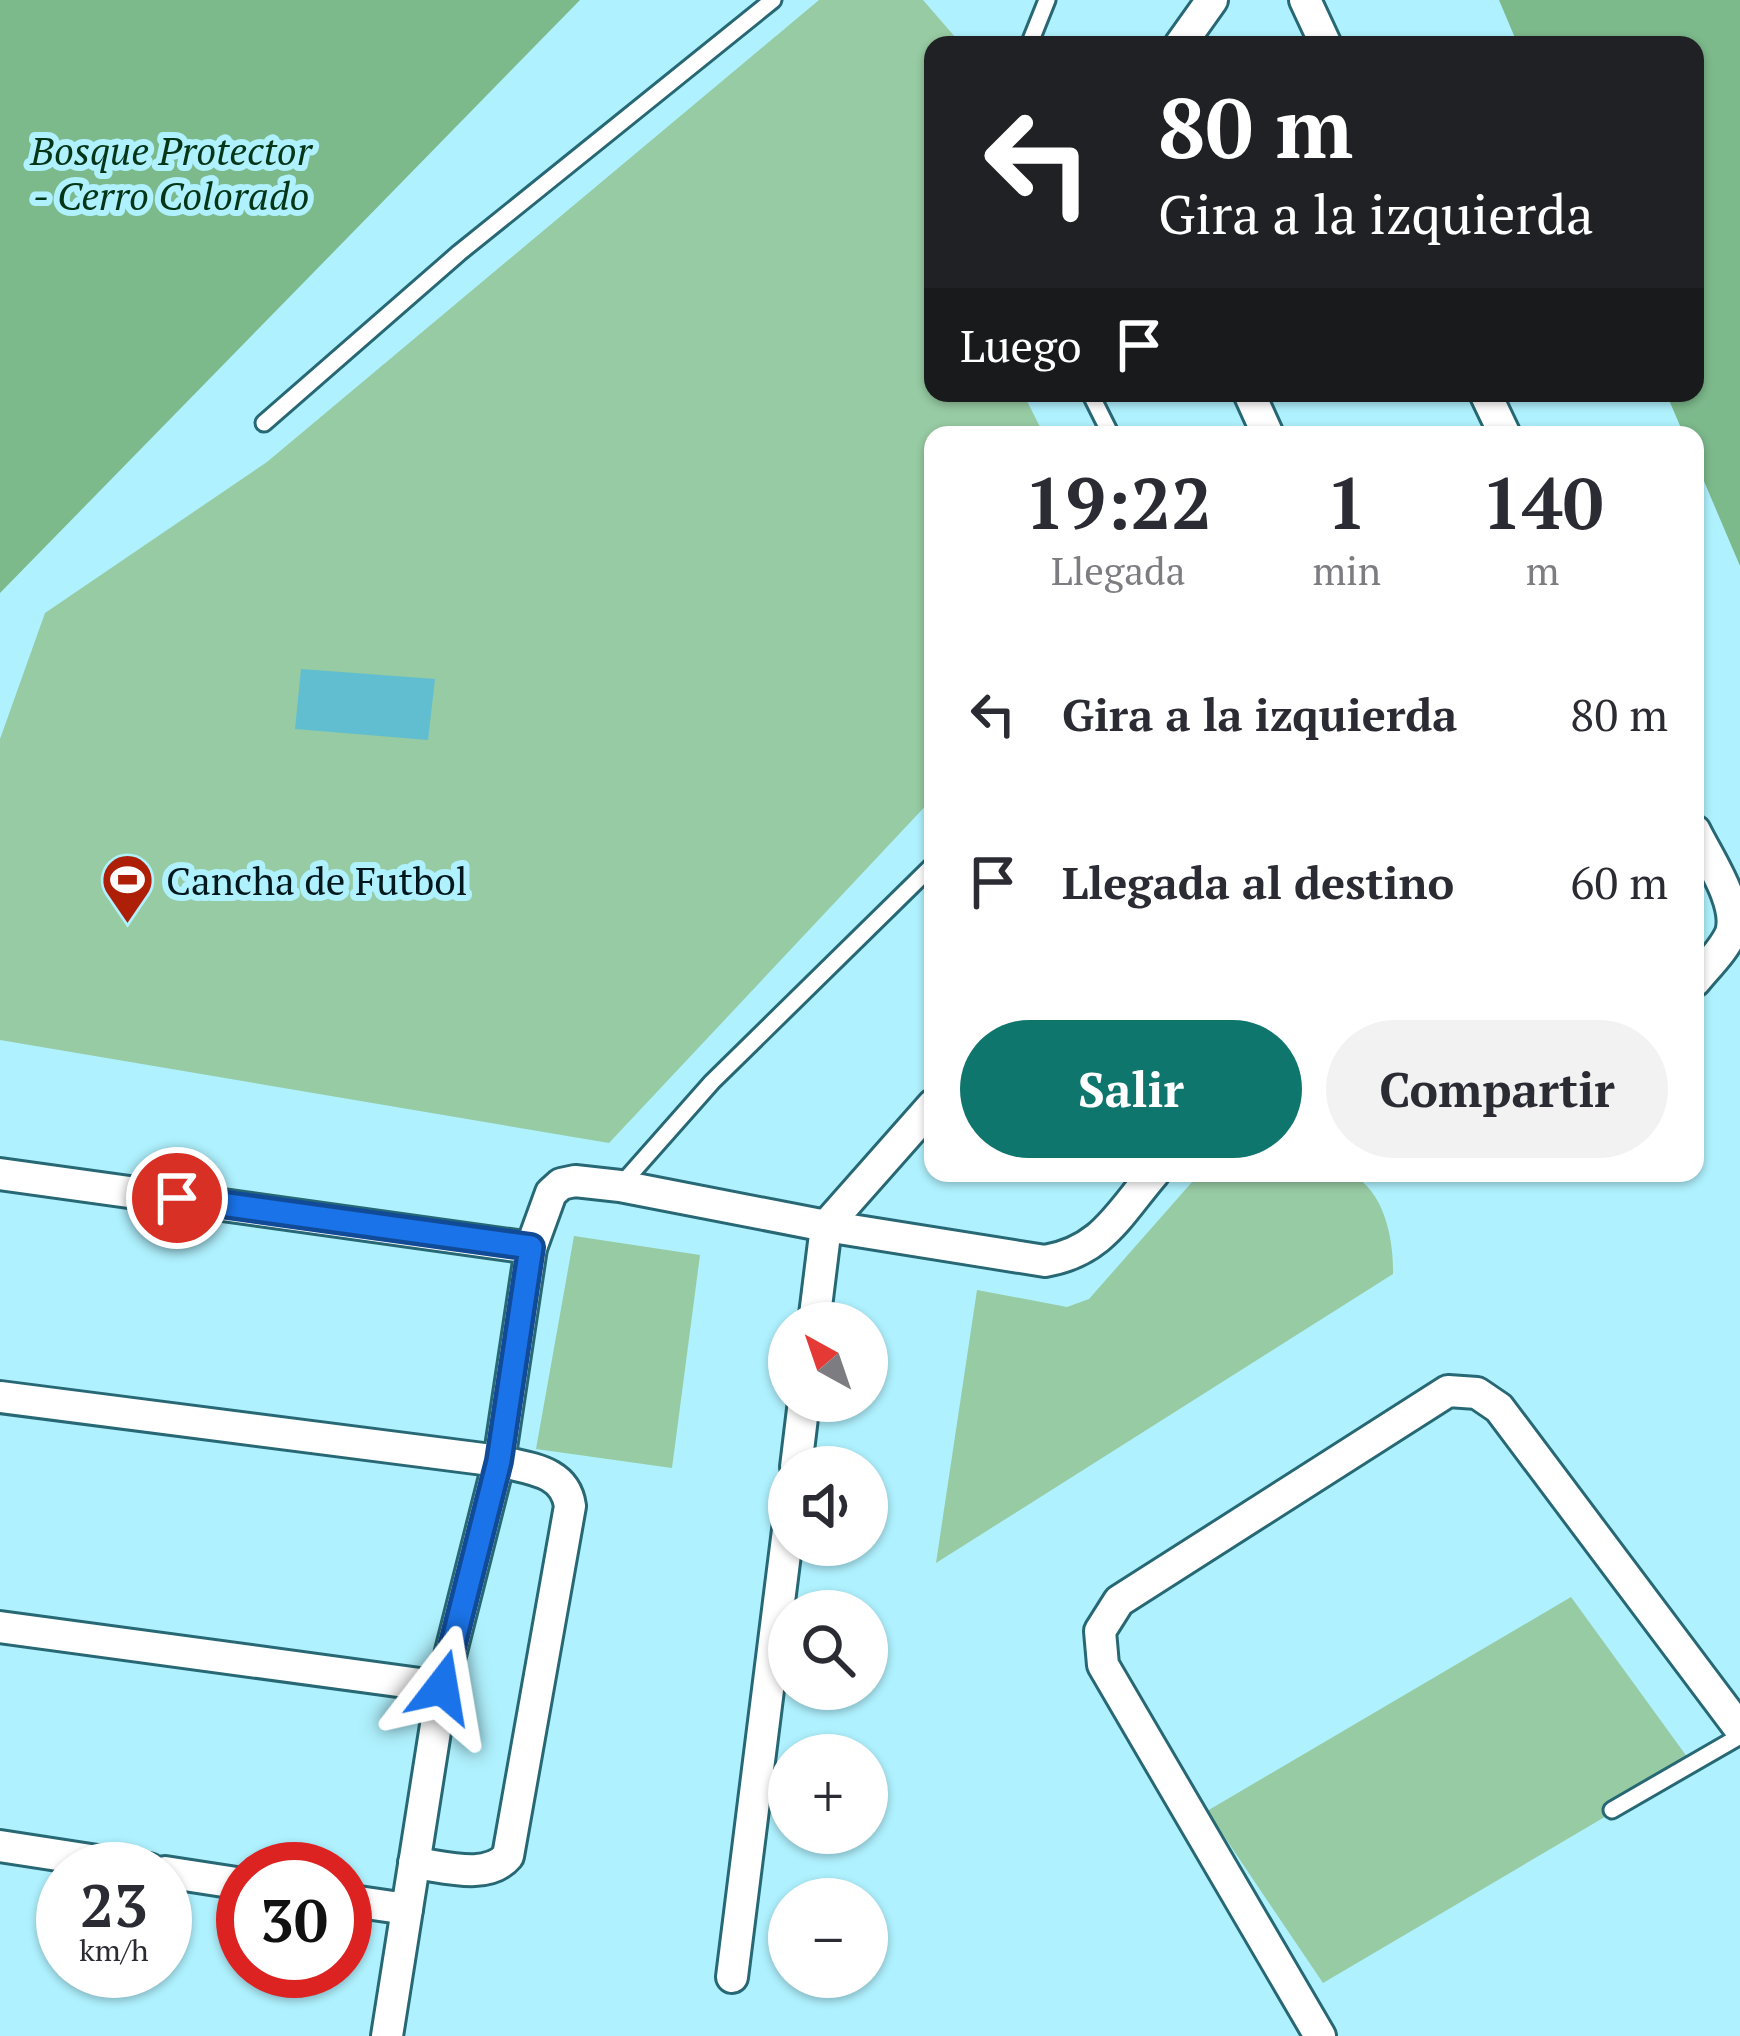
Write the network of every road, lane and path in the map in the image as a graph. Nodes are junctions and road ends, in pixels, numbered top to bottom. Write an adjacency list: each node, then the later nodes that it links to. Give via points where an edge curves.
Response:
1 (773, 0): 8 (lane)
2 (1046, 0): 5 (lane)
3 (1212, 0): 6 (street)
4 (1305, 0): 7 (street)
5 (1032, 36)
6 (1186, 36)
7 (1321, 36)
8 (264, 423)
9 (1704, 850): 11 (street, via 1734,912 1732,930)
10 (924, 875): 15 (lane, via 712,1082)
11 (1704, 970)
12 (924, 1115): 16 (street)
13 (0, 1174): 17 (street)
14 (1146, 1182): 16 (street, via 1092,1246 1045,1261)
15 (620, 1186): 16 (street); 17 (street, via 561,1184)
16 (826, 1226): 18 (street)
17 (531, 1247): 20 (street)
18 (817, 1302)
19 (0, 1396): 20 (street)
20 (499, 1461): 23 (street); 28 (street, via 552,1475 568,1490 570,1506 508,1856 486,1870)
21 (784, 1566): 31 (street)
22 (0, 1627): 23 (street)
23 (442, 1687): 28 (street)
24 (1740, 1732): 25 (lane); 33 (street, via 1499,1408 1477,1393 1448,1391 1119,1601 1100,1631 1103,1665)
25 (1612, 1810)
26 (0, 1846): 27 (street)
27 (36, 1852)
28 (414, 1863): 30 (street)
29 (372, 1904): 30 (street)
30 (407, 1909): 32 (street)
31 (733, 1976)
32 (386, 2036)
33 (1320, 2036)

